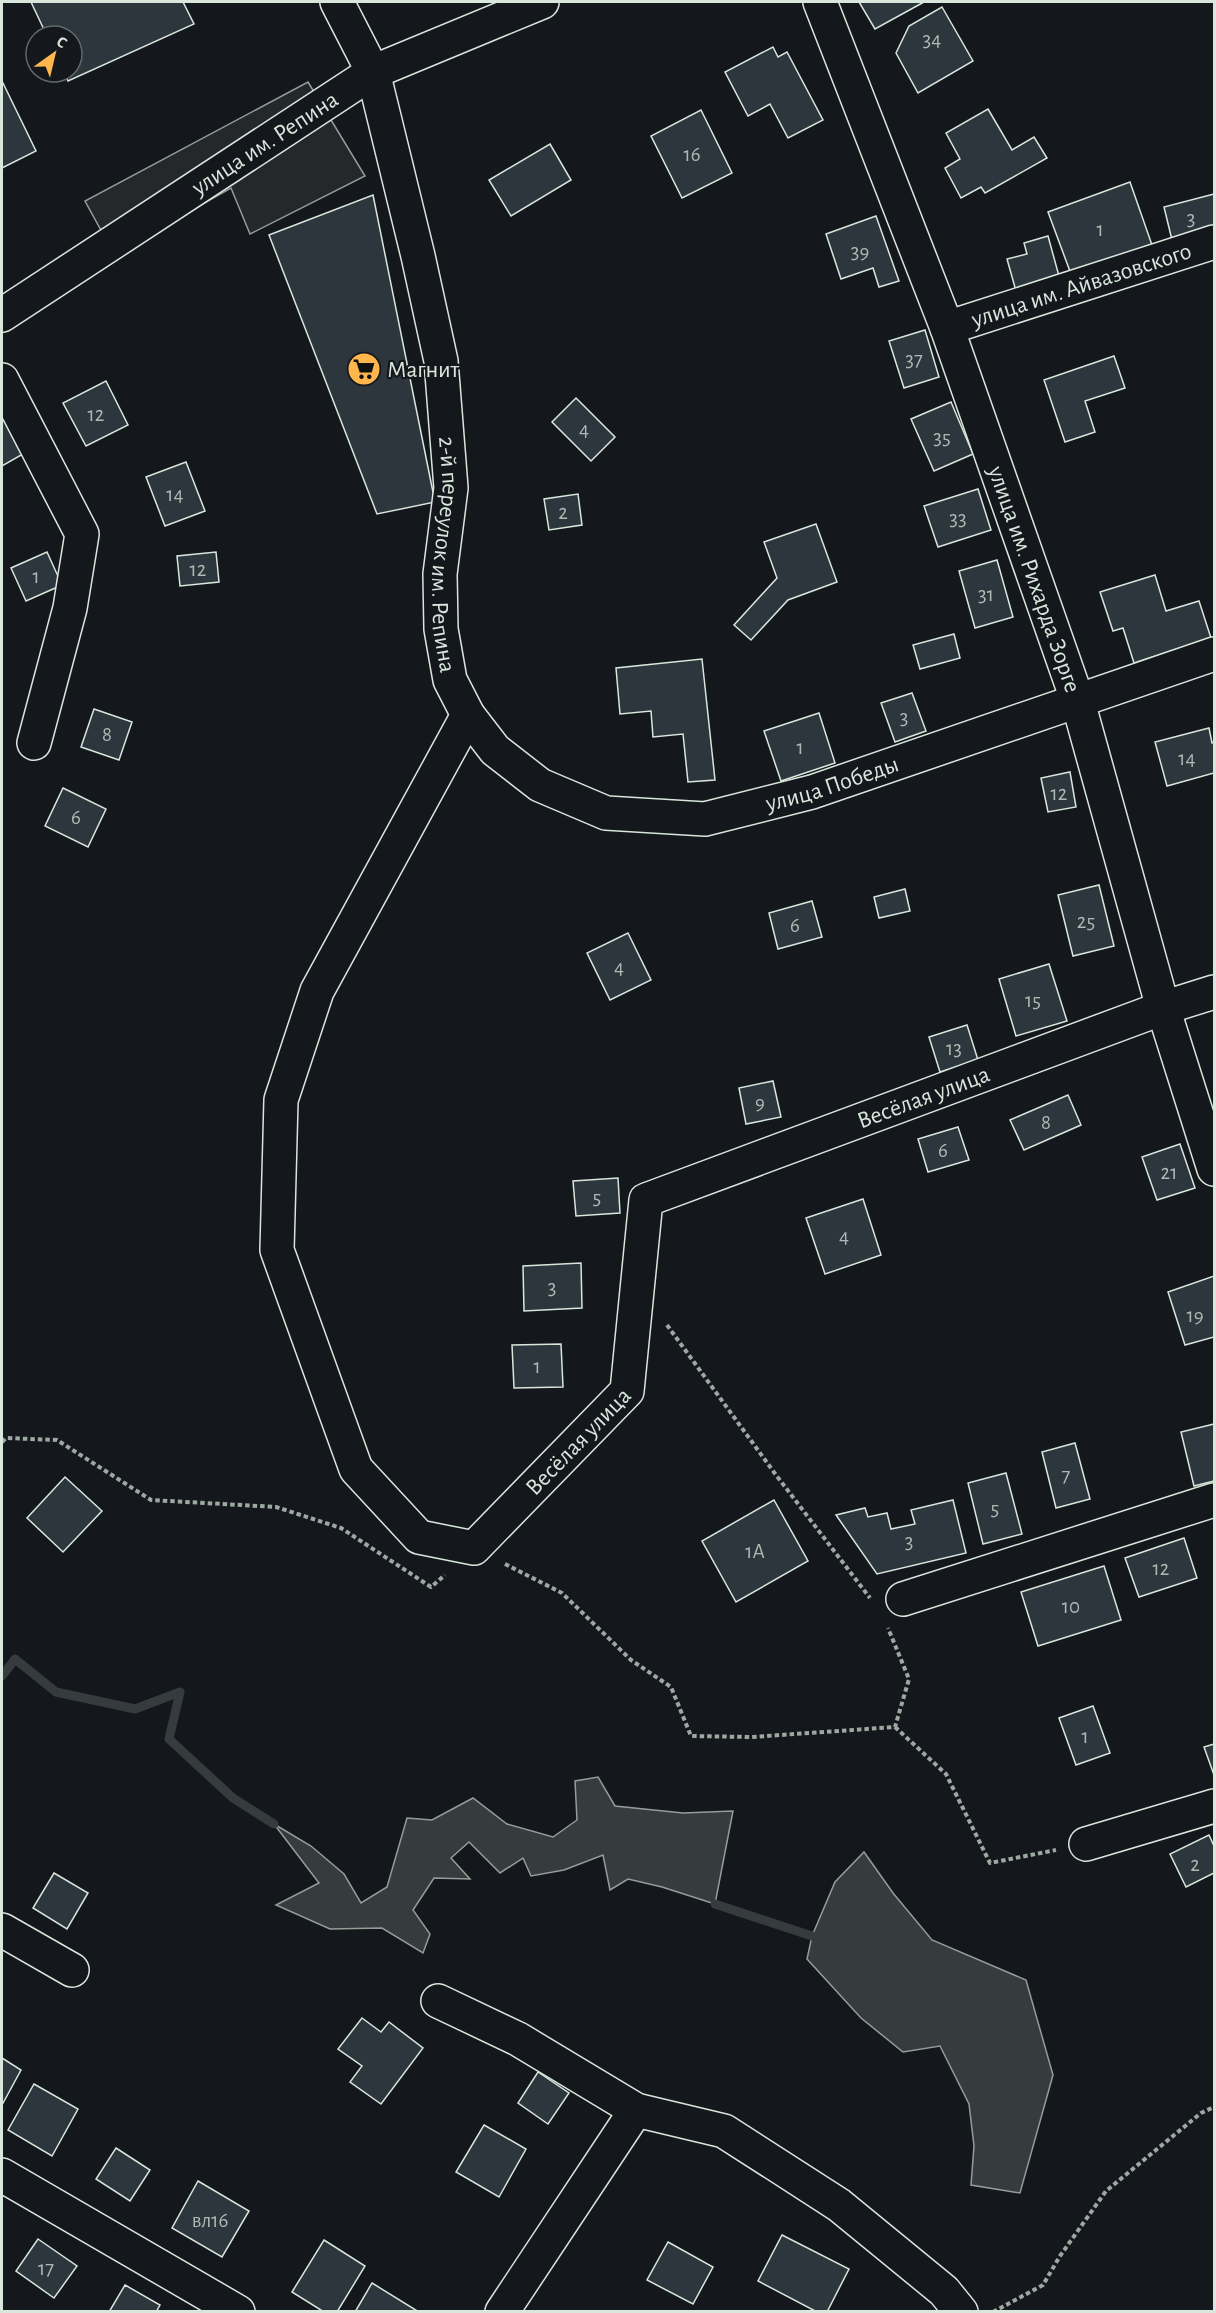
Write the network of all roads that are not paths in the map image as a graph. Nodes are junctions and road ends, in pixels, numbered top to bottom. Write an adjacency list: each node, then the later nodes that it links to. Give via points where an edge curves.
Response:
1 (337, 2): 4 (street, 2-й переулок им. Репина)
2 (542, 2): 4 (street, улица им. Репина)
3 (820, 2): 7 (street, улица им. Рихарда Зорге)
4 (373, 72): 6 (street, улица им. Репина); 11 (street, 2-й переулок им. Репина, via 441,361 451,488 440,574 441,629 450,680)
5 (1215, 242): 7 (street, улица им. Айвазовского)
6 (2, 315)
7 (947, 328): 10 (street, улица им. Рихарда Зорге)
8 (2, 380): 12 (street, via 82,534 70,608)
9 (1215, 654): 10 (street, улица Победы)
10 (1078, 702): 11 (street, улица Победы, via 812,792 705,819 606,813 540,785 495,750); 14 (street, улица им. Рихарда Зорге)
11 (468, 715): 14 (street, Весёлая улица, via 317,991 281,1100 276,1250 356,1468 419,1537 474,1548 627,1391 646,1200)
12 (34, 743)
13 (1215, 992): 14 (street, Весёлая улица)
14 (1163, 1008): 15 (street, улица им. Рихарда Зорге)
15 (1215, 1169)
16 (1215, 1500): 17 (street)
17 (892, 1604)
18 (1215, 1806): 19 (street)
19 (1086, 1844)
20 (2, 1930): 21 (street)
21 (72, 1970)
22 (438, 2001): 23 (street, via 518,2039)
23 (636, 2110): 26 (street); 27 (street, via 724,2131 839,2205 944,2291)
24 (2, 2175): 25 (street)
25 (238, 2312)
26 (502, 2312)
27 (961, 2312)

